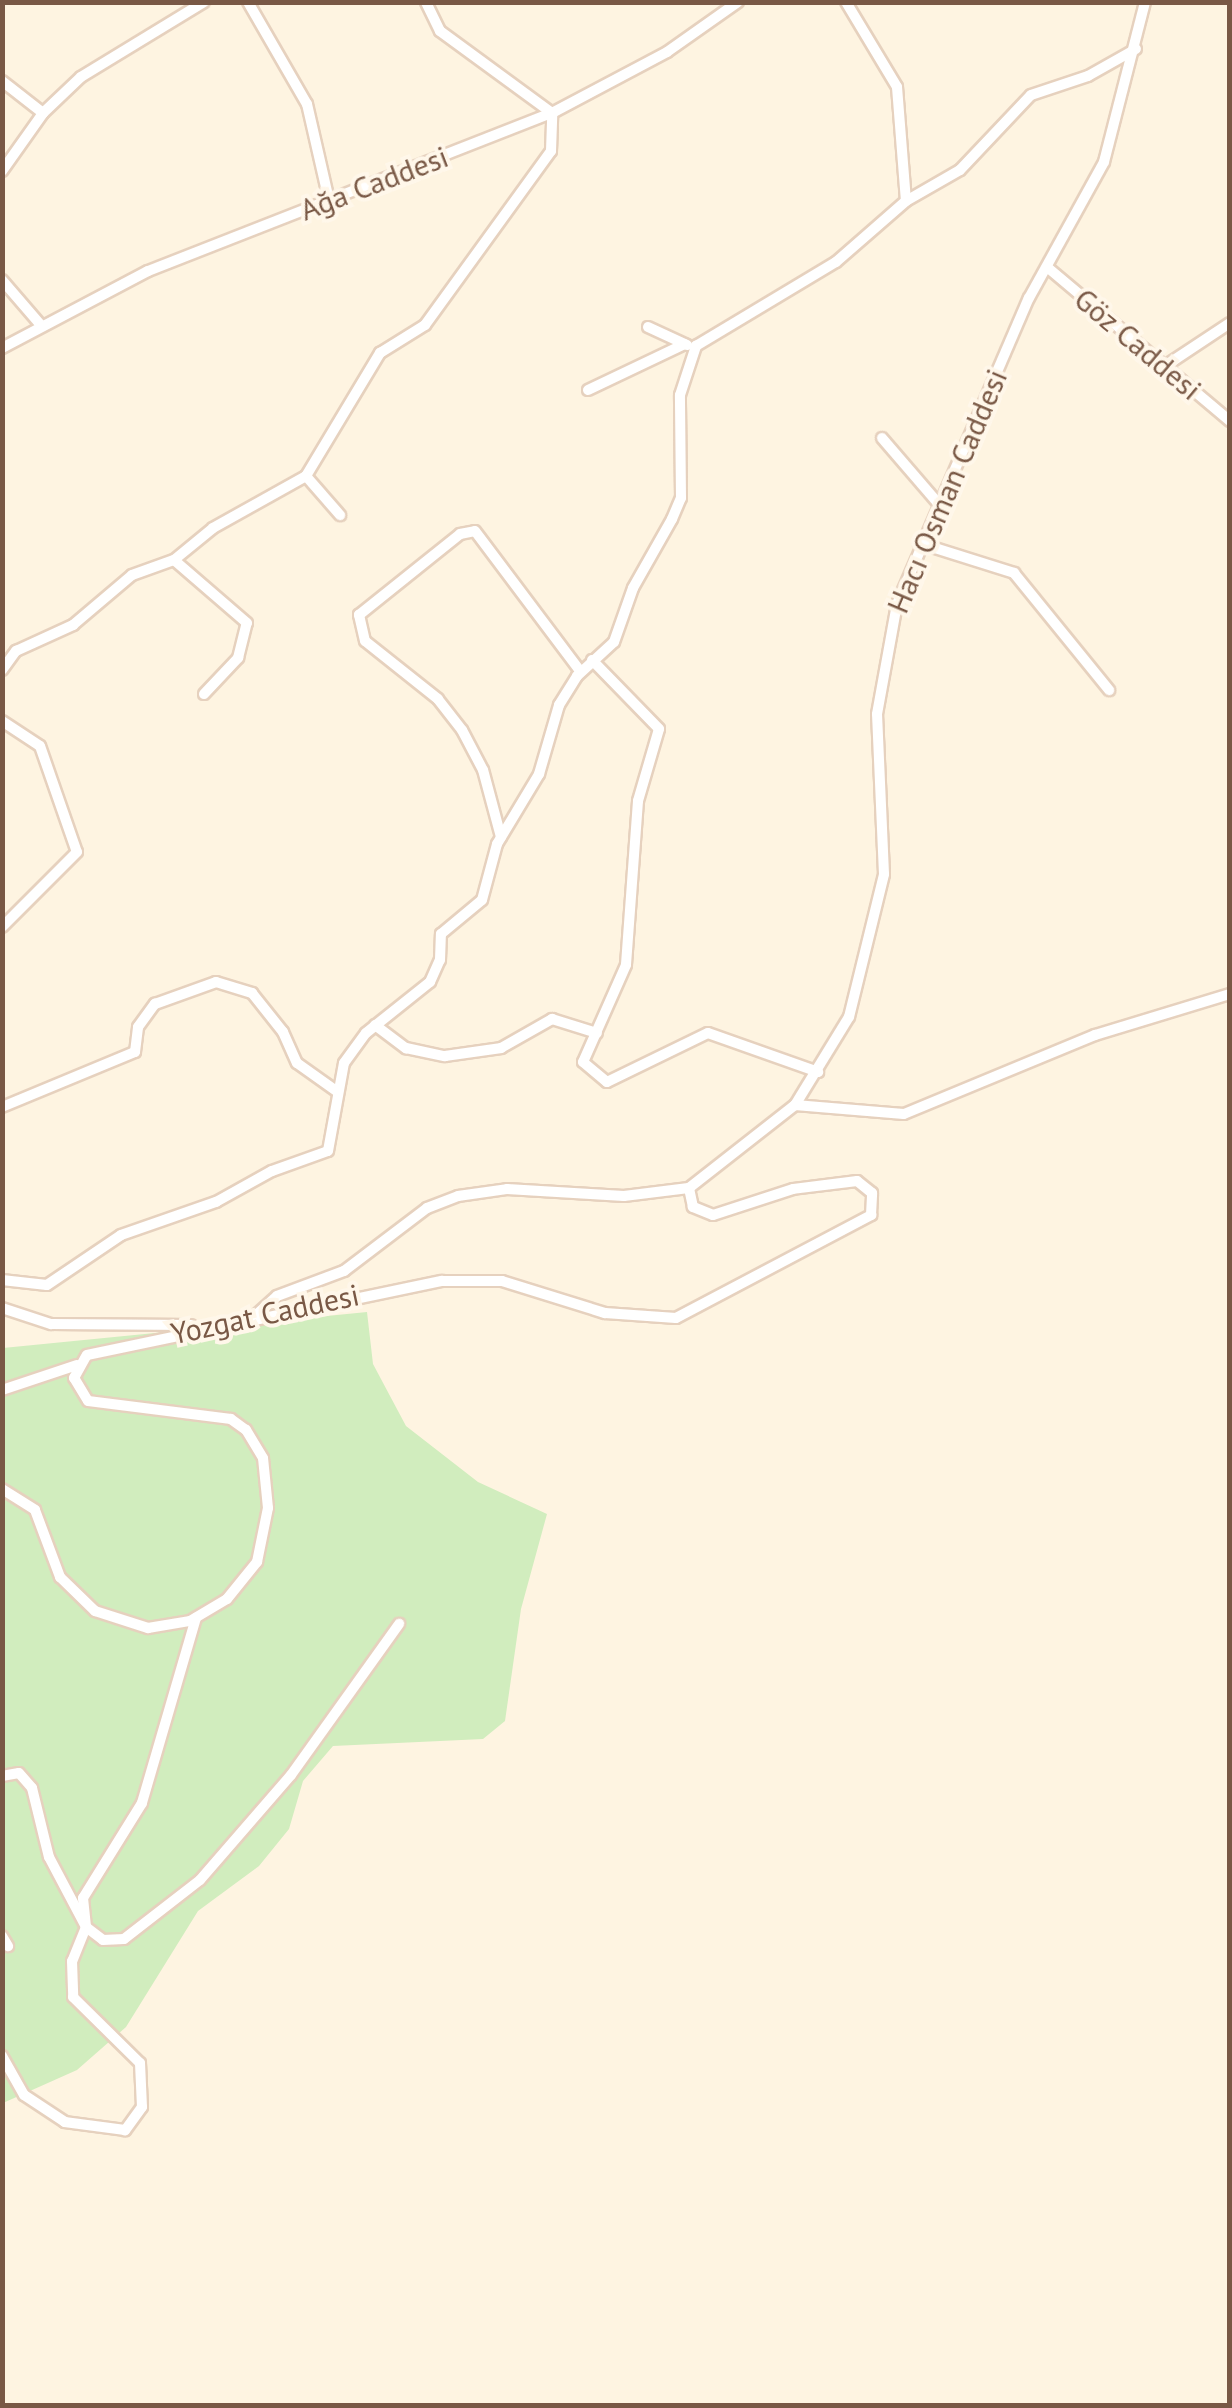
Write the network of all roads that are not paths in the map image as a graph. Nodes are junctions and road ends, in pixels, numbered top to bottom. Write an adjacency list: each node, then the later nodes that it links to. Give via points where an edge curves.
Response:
1 (204, 2): 9 (street, via 80,77)
2 (248, 2): 12 (street, via 303,94)
3 (426, 2): 10 (street, via 440,31)
4 (738, 2): 10 (street, Ağa Caddesi, via 667,52)
5 (846, 2): 13 (street, via 892,70)
6 (1143, 4): 7 (street, Hacı Osman Caddesi)
7 (1136, 49): 13 (street, via 1088,76 1030,95 960,170); 14 (street, Hacı Osman Caddesi, via 1104,162)
8 (2, 81): 9 (street)
9 (44, 113): 11 (street)
10 (552, 113): 12 (street, Ağa Caddesi); 25 (street, via 551,151 519,203 425,325 380,354)
11 (2, 171)
12 (328, 200): 17 (street, Ağa Caddesi, via 148,271)
13 (906, 202): 19 (street, via 836,262)
14 (1047, 267): 21 (street, Göz Caddesi); 26 (street, Hacı Osman Caddesi)
15 (2, 280): 17 (street)
16 (1230, 323): 21 (street)
17 (40, 324): 20 (street, Ağa Caddesi)
18 (648, 327): 19 (street)
19 (690, 345): 22 (street); 30 (street, via 680,395 682,498 633,588 614,642)
20 (2, 348)
21 (1165, 366): 23 (street, Göz Caddesi)
22 (588, 390)
23 (1230, 421)
24 (882, 438): 26 (street)
25 (306, 476): 27 (street); 29 (street, via 213,528)
26 (938, 502): 28 (street, Hacı Osman Caddesi)
27 (340, 515)
28 (919, 544): 33 (street, via 1014,573); 41 (street, Hacı Osman Caddesi, via 896,604 879,688 885,828 880,899 856,998)
29 (174, 560): 31 (street, via 132,575 73,626 16,651); 34 (street, via 248,623 238,658)
30 (592, 660): 32 (street); 40 (street, via 659,729 638,801 626,966)
31 (2, 670)
32 (581, 672): 36 (street, via 552,718 534,786); 36 (street, via 475,531 460,534 359,614 365,642 438,698 462,730)
33 (1108, 690)
34 (204, 694)
35 (2, 721): 37 (street, via 40,746 77,852)
36 (502, 837): 39 (street, via 482,900 440,934 435,976)
37 (2, 927)
38 (1230, 994): 43 (street, via 1095,1035 904,1114)
39 (375, 1025): 40 (street, via 406,1048 445,1056 488,1052 552,1019); 42 (street, via 351,1050)
40 (597, 1033): 41 (street, via 583,1062 607,1082 708,1032)
41 (818, 1072): 43 (street, Hacı Osman Caddesi)
42 (334, 1090): 44 (street, via 297,1063 283,1032 252,994 216,982 155,1004 138,1027 135,1052); 46 (street, via 331,1144 324,1155 121,1234 48,1285)
43 (795, 1105): 45 (street, Hacı Osman Caddesi)
44 (2, 1106)
45 (689, 1188): 48 (street, via 624,1196 506,1190 458,1196 427,1208 344,1271 277,1296); 48 (street, Yozgat Caddesi, via 693,1207 707,1216 833,1182 863,1184 875,1204 862,1223 676,1318 617,1315 487,1280 391,1287)
46 (2, 1280)
47 (2, 1308): 49 (street, via 51,1324)
48 (256, 1316): 49 (street, Yozgat Caddesi)
49 (212, 1325): 50 (street, Yozgat Caddesi, via 94,1351)
50 (77, 1365): 51 (street, Yozgat Caddesi); 53 (street, via 75,1385 88,1401 224,1417 243,1426 259,1449 268,1492 262,1550 238,1588)
51 (2, 1390)
52 (2, 1489): 53 (street, via 35,1510 60,1577 95,1611 148,1628)
53 (196, 1618): 56 (street, via 142,1803 84,1898)
54 (399, 1624): 56 (street, via 291,1775 200,1880 124,1939 103,1940)
55 (3, 1774): 56 (street, via 15,1771 28,1782 49,1856)
56 (86, 1926): 57 (street, via 72,1961 71,1990 80,2010 140,2063 146,2090 138,2115 124,2130 54,2117 24,2095)
57 (2, 2056)

